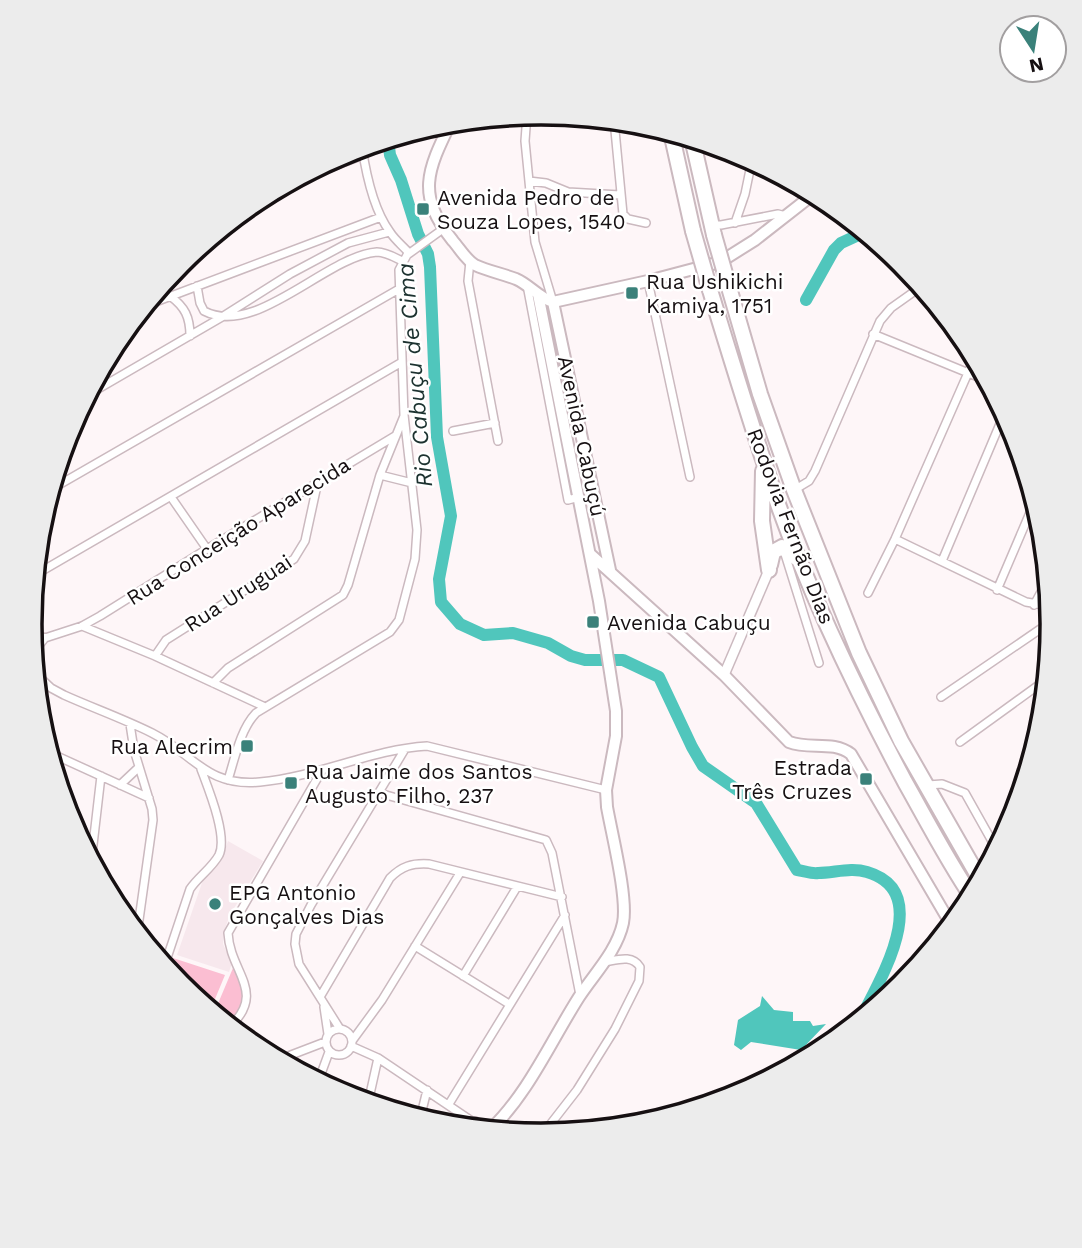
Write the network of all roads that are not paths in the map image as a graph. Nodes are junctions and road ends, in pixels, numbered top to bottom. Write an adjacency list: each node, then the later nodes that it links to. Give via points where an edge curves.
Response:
1 (526, 125): 8 (street)
2 (615, 131): 9 (street)
3 (445, 135): 15 (main road, via 429,180 430,201)
4 (673, 143): 46 (highway, Rodovia Fernão Dias, bridge, via 693,231)
5 (694, 149): 16 (highway, Rodovia Fernão Dias)
6 (364, 158): 12 (street)
7 (750, 171): 14 (street)
8 (529, 181): 9 (street, via 568,192); 29 (street, via 537,250)
9 (620, 195): 13 (street, via 625,218)
10 (806, 201): 11 (main road)
11 (786, 216): 14 (street); 21 (main road, via 729,258)
12 (381, 217): 17 (street); 23 (street)
13 (646, 223)
14 (735, 223): 16 (street)
15 (443, 229): 18 (street); 20 (main road)
16 (712, 230): 53 (highway, Rodovia Fernão Dias, bridge, via 760,394)
17 (389, 232): 18 (street); 30 (street, via 348,243)
18 (412, 251): 19 (street)
19 (402, 261): 24 (street); 30 (street, via 379,252 358,256 274,302)
20 (470, 261): 22 (main road); 39 (street, via 468,281)
21 (648, 281): 29 (main road); 49 (street)
22 (527, 285): 26 (main road); 47 (street)
23 (197, 286): 27 (street); 30 (street, via 204,311)
24 (399, 289): 33 (street); 51 (street)
25 (913, 292): 31 (street, via 884,314)
26 (538, 294): 29 (main road); 45 (main road, Avenida Cabuçú)
27 (170, 296): 28 (street); 32 (street, via 190,320)
28 (163, 299)
29 (553, 302): 44 (main road, Avenida Cabuçú)
30 (222, 317): 32 (street)
31 (873, 334): 35 (street); 53 (street, via 814,474)
32 (190, 335): 37 (street)
33 (402, 362): 38 (street); 54 (street)
34 (969, 368): 35 (street)
35 (967, 372): 36 (street); 58 (street)
36 (973, 375)
37 (102, 387)
38 (404, 415): 42 (street); 52 (street)
39 (495, 423): 41 (street); 43 (street)
40 (999, 426): 63 (street)
41 (453, 431)
42 (395, 436): 48 (street); 50 (street, Rua Conceição Aparecida)
43 (498, 441)
44 (584, 447): 45 (street); 57 (main road, Avenida Cabuçú)
45 (569, 451): 47 (street); 55 (main road, Avenida Cabuçú)
46 (762, 454): 64 (highway, Rodovia Fernão Dias); 67 (highway, via 762,521)
47 (558, 457): 55 (street, via 568,500)
48 (380, 475): 52 (street); 81 (street, via 343,594)
49 (690, 477)
50 (318, 481): 61 (street, Rua Conceição Aparecida); 78 (street, Rua Uruguai, via 305,541 294,559 166,640)
51 (63, 482)
52 (412, 483): 85 (street, via 415,559 396,626)
53 (794, 490): 96 (highway, Rodovia Fernão Dias, via 859,653)
54 (171, 497): 61 (street); 66 (street)
55 (579, 498): 59 (main road, Avenida Cabuçú)
56 (1028, 518): 68 (street)
57 (603, 536): 59 (main road); 65 (main road, Avenida Cabuçú)
58 (895, 539): 63 (street); 69 (street)
59 (588, 540): 62 (main road, Avenida Cabuçú)
60 (782, 547): 64 (highway); 67 (highway, via 773,552); 79 (street)
61 (207, 549): 74 (street, Rua Conceição Aparecida)
62 (590, 554): 65 (main road); 71 (main road, Avenida Cabuçú)
63 (942, 561): 68 (street)
64 (801, 563): 103 (highway, Rodovia Fernão Dias, via 886,747)
65 (606, 564): 71 (main road); 80 (main road)
66 (45, 569)
67 (769, 570): 80 (street)
68 (997, 590): 72 (street)
69 (868, 593)
70 (1039, 595): 72 (street)
71 (599, 600): 97 (main road, Avenida Cabuçú, via 617,724)
72 (1034, 605): 73 (street)
73 (1039, 605)
74 (82, 626): 76 (street, Rua Conceição Aparecida); 78 (street)
75 (1040, 629): 84 (street)
76 (45, 638): 77 (street)
77 (43, 641)
78 (155, 656): 81 (street)
79 (819, 663)
80 (724, 675): 110 (main road, via 789,742 835,746 851,754)
81 (213, 682): 85 (street)
82 (45, 683): 86 (street)
83 (1036, 687): 87 (street)
84 (941, 697)
85 (265, 707): 94 (street, via 250,720)
86 (130, 724): 90 (street); 91 (street, via 175,747)
87 (960, 742)
88 (406, 748): 92 (street); 97 (street, via 427,746); 98 (street)
89 (61, 760): 93 (street)
90 (138, 768): 95 (street); 99 (street)
91 (201, 769): 94 (street); 113 (street, via 221,848 190,889)
92 (321, 772): 94 (street, via 260,782); 119 (street, via 229,933 247,1000)
93 (102, 776): 95 (street); 101 (street)
94 (228, 780)
95 (120, 785): 99 (street)
96 (926, 785): 100 (street, via 965,793); 102 (highway, Rodovia Fernão Dias)
97 (606, 790): 114 (main road, Avenida Cabuçú, via 624,912 619,936)
98 (379, 793): 108 (street, via 546,840); 117 (street, via 296,934 299,964)
99 (149, 798): 111 (street, via 153,820)
100 (991, 840)
101 (93, 845)
102 (975, 870)
103 (955, 871): 105 (highway, Rodovia Fernão Dias); 107 (highway)
104 (460, 873): 106 (street); 112 (street); 117 (street, via 418,864 398,870)
105 (965, 886)
106 (517, 887): 108 (street); 115 (street)
107 (962, 892)
108 (562, 897): 109 (street)
109 (565, 915): 116 (street); 118 (street)
110 (946, 915)
111 (139, 920)
112 (415, 946): 115 (street); 123 (street)
113 (168, 955)
114 (604, 962): 116 (main road, Avenida Cabuçú); 134 (street, via 636,961 639,981 578,1090)
115 (463, 976): 118 (street)
116 (581, 990): 133 (main road, Avenida Cabuçú)
117 (322, 1000): 120 (street); 121 (street)
118 (509, 1004): 130 (street)
119 (237, 1020)
120 (340, 1029): 121 (street); 123 (street, via 348,1033)
121 (328, 1034): 122 (street)
122 (325, 1042): 124 (street); 125 (street)
123 (352, 1044): 124 (street, via 342,1055); 126 (street)
124 (330, 1052): 127 (street)
125 (290, 1055)
126 (378, 1058): 128 (street); 129 (street)
127 (322, 1073)
128 (427, 1090): 130 (street); 131 (street)
129 (370, 1093)
130 (449, 1104): 132 (street)
131 (423, 1108)
132 (466, 1117)
133 (500, 1121)
134 (552, 1123)

